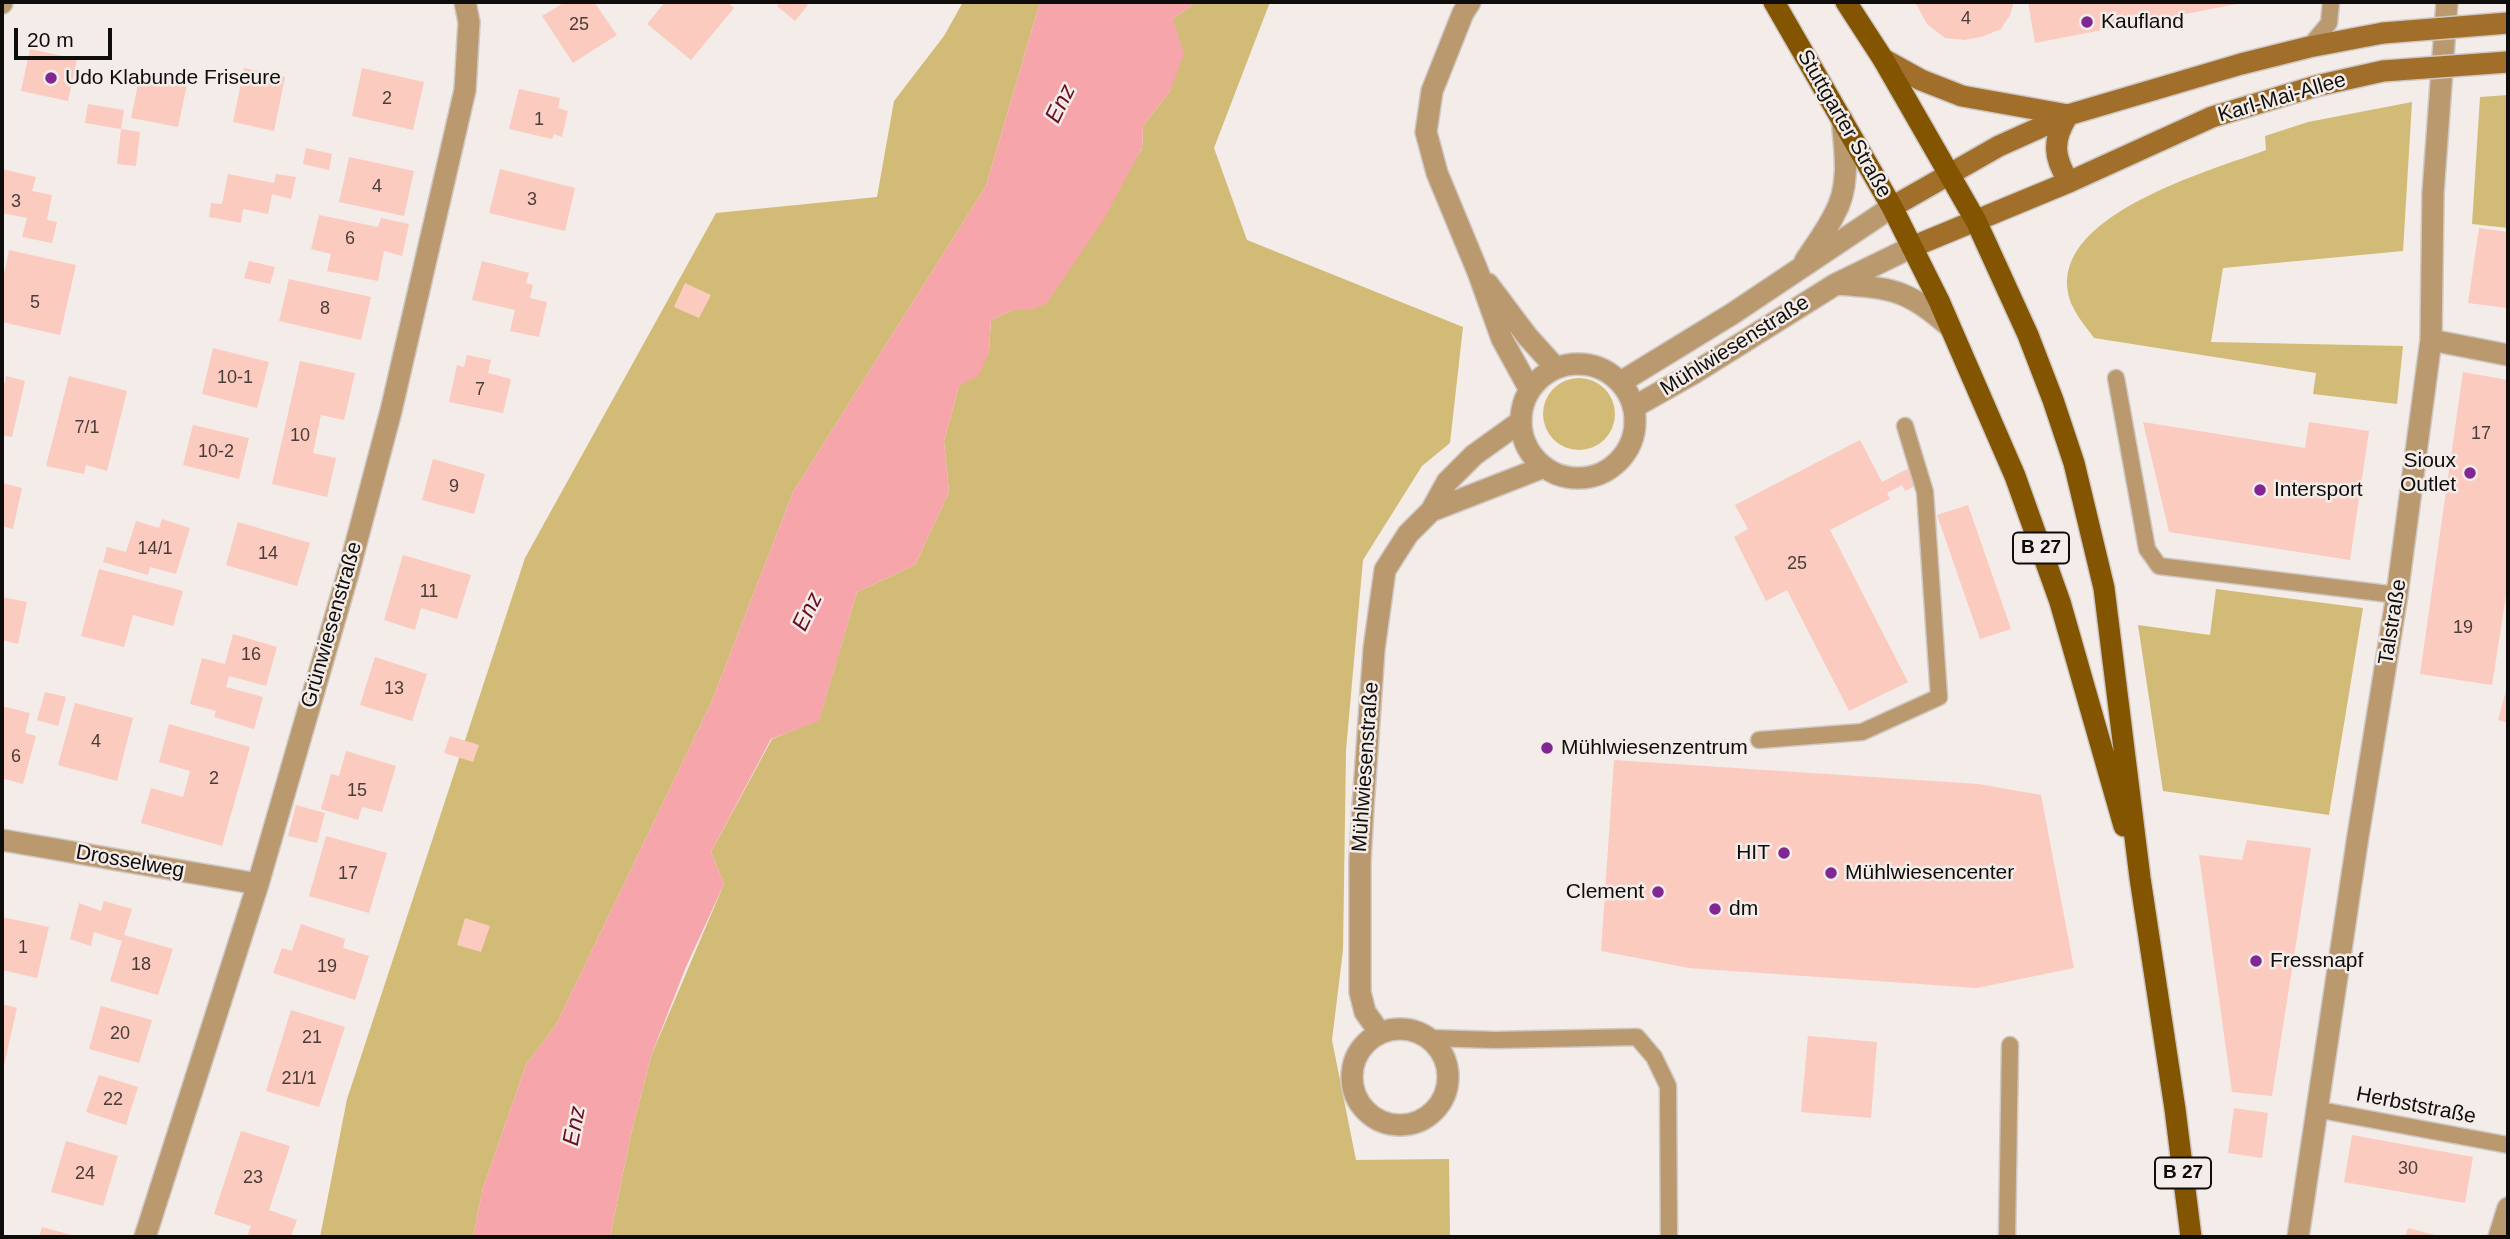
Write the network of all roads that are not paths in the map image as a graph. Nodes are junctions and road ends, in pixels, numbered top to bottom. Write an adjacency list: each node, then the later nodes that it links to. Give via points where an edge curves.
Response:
1 (465, 2): 37 (street, Grünwiesenstraße, via 469,22 465,90 391,411)
2 (1470, 2): 19 (street, via 1432,91 1426,132 1437,173)
3 (1774, 2): 12 (main road, Stuttgarter Straße / B 27)
4 (1846, 2): 9 (main road, B 27)
5 (2331, 2): 8 (lane, via 2329,23)
6 (2447, 2): 22 (street, Talstraße, via 2433,193)
7 (2508, 23): 8 (main road, Karl-Mai-Allee, bridge, via 2383,33)
8 (2309, 47): 11 (main road, Karl-Mai-Allee)
9 (1883, 60): 11 (main road, Karl-Mai-Allee, via 1962,96); 13 (main road, B 27)
10 (2508, 62): 14 (main road, Karl-Mai-Allee, bridge, via 2383,71 2316,86 2212,117)
11 (2068, 115): 13 (main road, Karl-Mai-Allee); 14 (main road, via 2056,142)
12 (1842, 119): 15 (main road, Stuttgarter Straße / B 27); 18 (street, Mühlwiesenstraße, via 1843,189 1836,213)
13 (1950, 174): 15 (main road, Karl-Mai-Allee); 16 (main road, B 27)
14 (2069, 182): 16 (main road, Karl-Mai-Allee)
15 (1892, 207): 17 (main road, Stuttgarter Straße / B 27); 18 (street, Mühlwiesenstraße)
16 (1976, 221): 17 (main road, Karl-Mai-Allee); 36 (main road, B 27, via 2053,400 2090,523 2104,588)
17 (1912, 247): 20 (street, Mühlwiesenstraße); 21 (main road, B 27)
18 (1801, 269): 26 (street, Mühlwiesenstraße)
19 (1478, 272): 24 (street); 27 (street, via 1502,339)
20 (1836, 284): 21 (street, via 1904,293); 28 (street, Mühlwiesenstraße)
21 (1950, 327): 36 (main road, B 27, via 2015,477 2060,602)
22 (2431, 340): 23 (street); 33 (street, Talstraße)
23 (2508, 355)
24 (1556, 368): 26 (street, via 1573,363 1591,365); 27 (street, via 1541,376)
25 (2116, 378): 33 (lane, via 2147,549 2159,566)
26 (1621, 382): 28 (street, Mühlwiesenstraße)
27 (1530, 390): 29 (street)
28 (1634, 407): 31 (street, via 1633,439 1614,466 1579,479)
29 (1520, 422): 31 (street, via 1523,440); 32 (street, Mühlwiesenstraße, via 1474,455 1447,482)
30 (1905, 426): 34 (lane, via 1925,492 1939,697 1862,732)
31 (1544, 467): 32 (street, Mühlwiesenstraße)
32 (1431, 511): 38 (street, Mühlwiesenstraße, via 1408,534 1385,570 1374,649 1360,860 1360,992 1364,1012)
33 (2397, 596): 41 (street, Talstraße)
34 (1759, 740)
35 (2, 840): 37 (street, Drosselweg)
36 (2140, 878): 47 (main road, B 27)
37 (258, 884): 44 (street, Grünwiesenstraße)
38 (1380, 1033): 39 (street, via 1411,1030); 39 (street, via 1357,1055 1353,1087 1369,1114 1399,1125 1430,1116 1447,1090 1445,1059)
39 (1428, 1038): 45 (lane, via 1637,1037 1654,1057 1668,1086)
40 (2010, 1045): 46 (lane)
41 (2315, 1108): 42 (lane, Herbststraße); 48 (street, Talstraße)
42 (2508, 1145)
43 (2508, 1208): 49 (street)
44 (145, 1237)
45 (1669, 1237)
46 (2007, 1237)
47 (2191, 1237)
48 (2298, 1237)
49 (2499, 1237)

